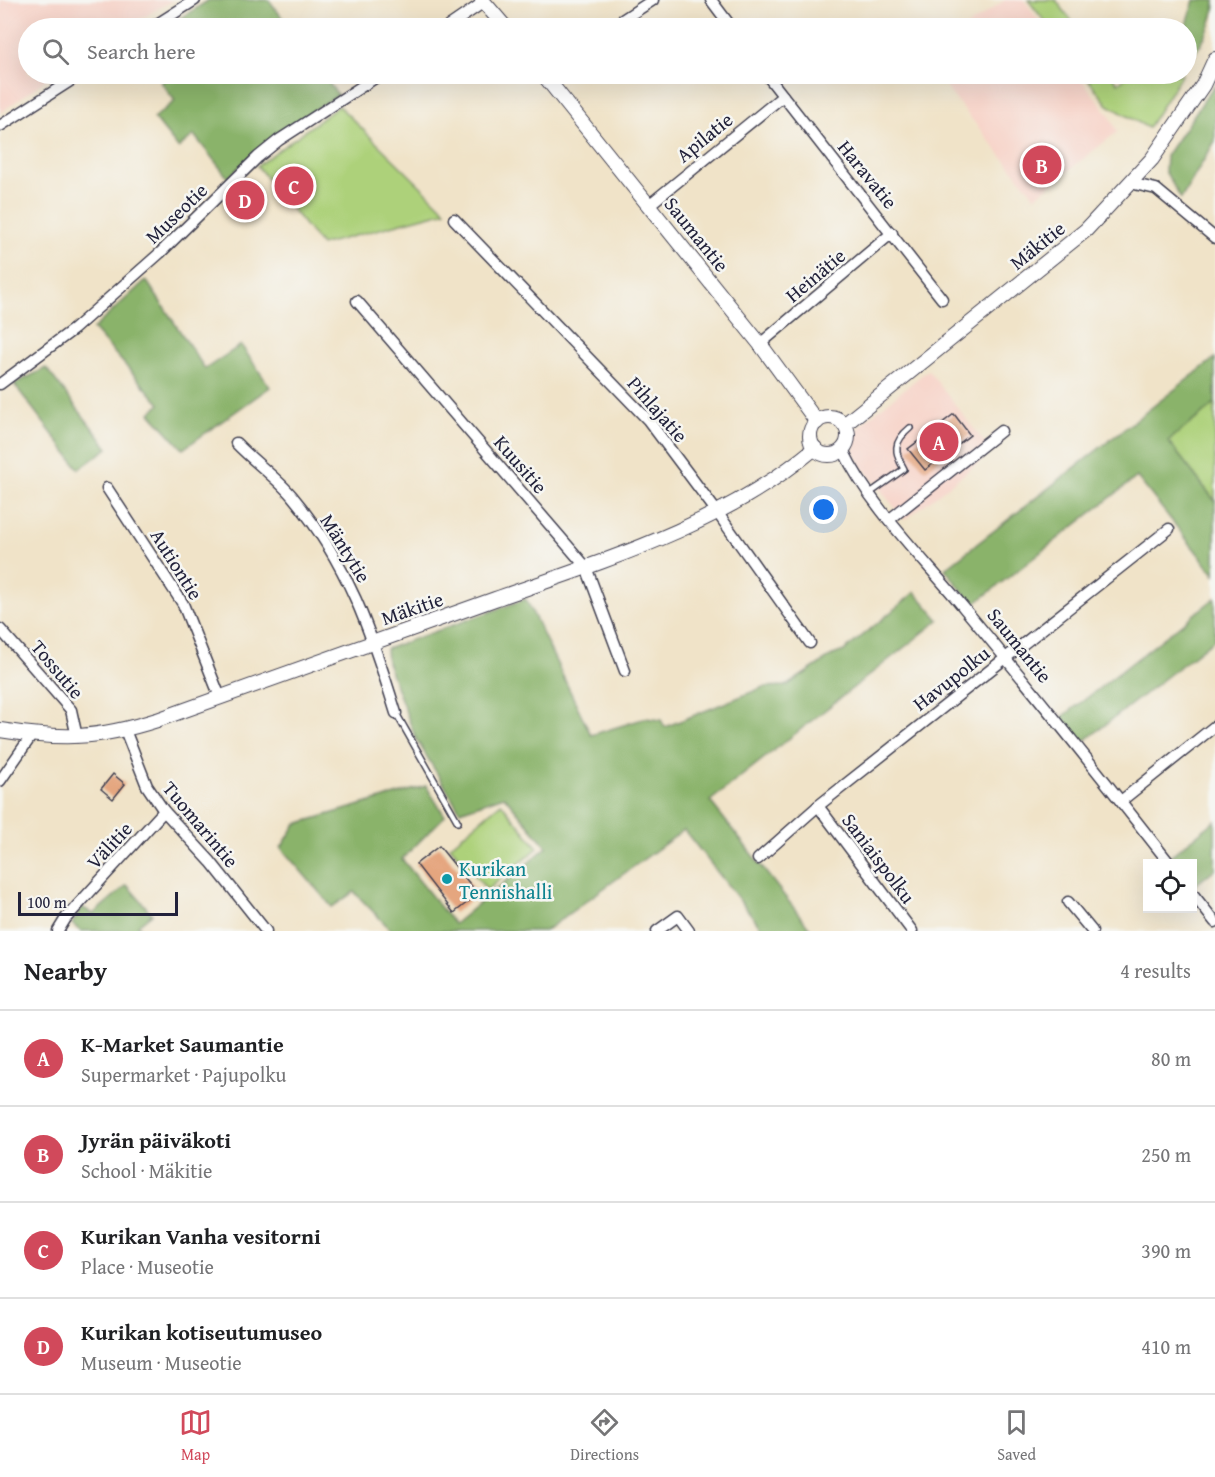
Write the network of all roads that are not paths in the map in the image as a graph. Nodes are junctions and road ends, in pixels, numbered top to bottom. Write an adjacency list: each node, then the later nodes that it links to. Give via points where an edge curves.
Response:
1 (195, 0): 5 (street)
2 (653, 0): 8 (street)
3 (711, 0): 9 (street)
4 (483, 1): 6 (street); 7 (street)
5 (167, 18)
6 (460, 18)
7 (497, 18)
8 (625, 18)
9 (724, 18)
10 (1215, 59): 17 (street, Mäkitie, via 1190,104 1152,159)
11 (65, 84): 16 (street)
12 (366, 84): 25 (street, Museotie, via 258,157 160,253 82,322)
13 (551, 84): 18 (street, Saumantie)
14 (774, 84): 15 (street, Haravatie)
15 (783, 96): 18 (street, Apilatie); 20 (street, Haravatie)
16 (0, 126)
17 (1130, 183): 21 (street, via 1156,189); 27 (street, Mäkitie, via 1086,230)
18 (648, 205): 24 (street, Saumantie)
19 (454, 219): 35 (street, Pihlajatie, via 648,420)
20 (892, 233): 22 (street, Haravatie); 24 (street, Heinätie)
21 (1215, 238)
22 (942, 298)
23 (357, 301): 38 (street, Kuusitie)
24 (760, 344): 26 (street, Saumantie)
25 (0, 384)
26 (817, 422): 27 (street, via 831,418); 31 (street, via 810,435)
27 (844, 424): 32 (street, via 848,438)
28 (910, 428): 34 (lane, via 896,446 895,454 904,469)
29 (1001, 431): 36 (street)
30 (236, 443): 40 (street, Mäntytie, via 297,504 346,574)
31 (814, 448): 32 (street, via 827,455); 35 (street, Mäkitie)
32 (843, 450): 34 (street, Saumantie)
33 (107, 488): 44 (street, Autiontie, via 183,604)
34 (870, 493): 36 (street, Saumantie)
35 (717, 512): 38 (street, Mäkitie); 41 (street, Pihlajatie)
36 (890, 519): 42 (street, Saumantie)
37 (1169, 529): 42 (street, Havupolku)
38 (586, 567): 40 (street, Mäkitie); 43 (street, Kuusitie)
39 (0, 629): 50 (street, Tossutie, via 71,710)
40 (374, 642): 44 (street, Mäkitie); 45 (street, Mäntytie)
41 (810, 643)
42 (1006, 658): 52 (street, Saumantie); 53 (street, Havupolku)
43 (625, 671)
44 (220, 697): 48 (street, Mäkitie)
45 (396, 713): 55 (lane, Mäntytie)
46 (1215, 726): 52 (street)
47 (0, 730): 49 (street, Mäkitie)
48 (125, 730): 50 (street, Mäkitie); 54 (street, Tuomarintie, via 147,786)
49 (32, 735): 50 (street, Mäkitie); 51 (street)
50 (77, 737)
51 (0, 781)
52 (1121, 801): 57 (street, Saumantie)
53 (818, 806): 56 (street, Havupolku); 65 (street, Saniaispolku)
54 (164, 812): 61 (street, Välitie); 62 (street, Tuomarintie, via 211,862)
55 (458, 822)
56 (758, 859)
57 (1166, 859)
58 (1197, 899): 60 (street)
59 (1068, 902): 66 (street)
60 (1215, 922)
61 (58, 931)
62 (266, 931)
63 (657, 931): 64 (street, via 678,916)
64 (688, 931)
65 (912, 931)
66 (1092, 931)

